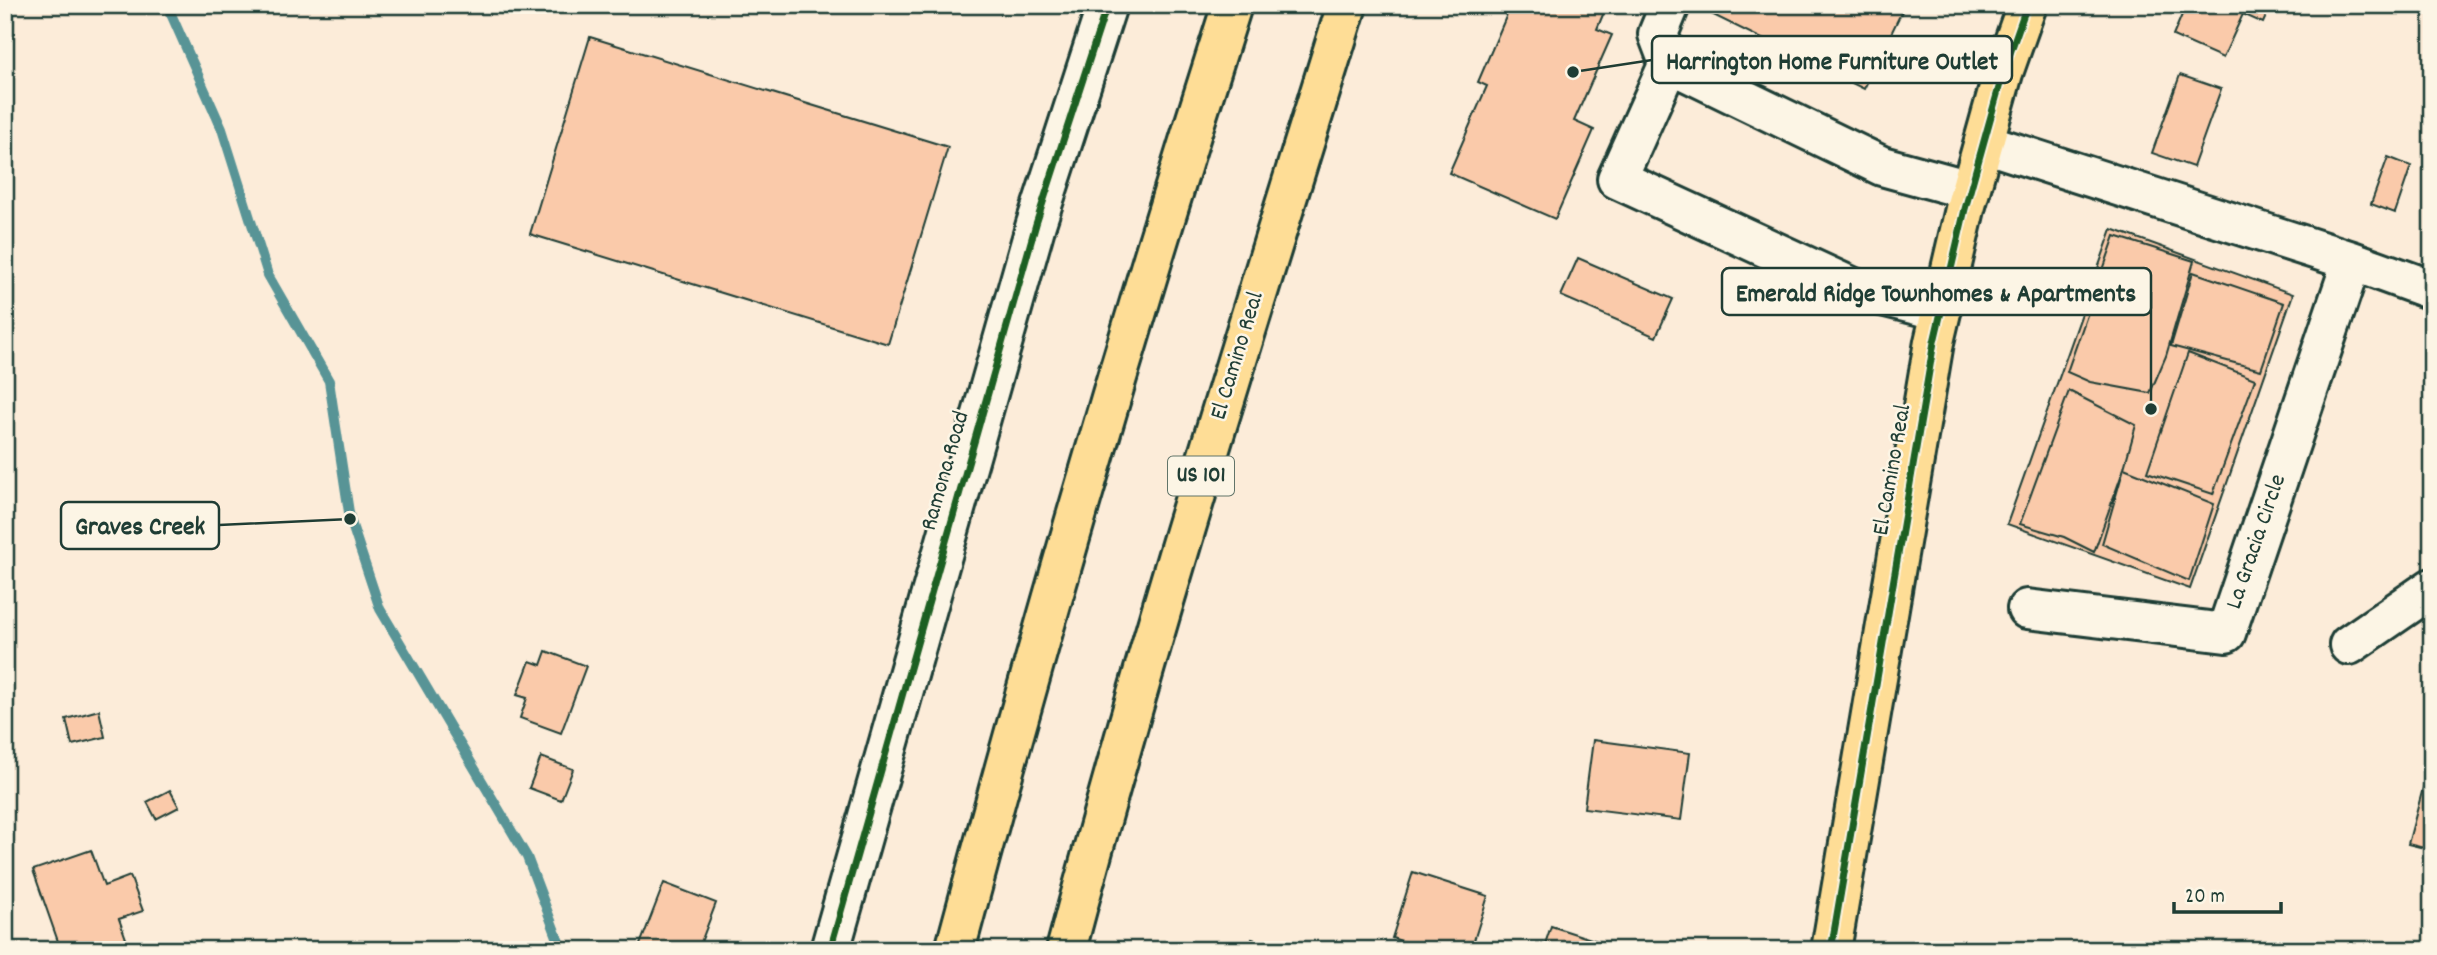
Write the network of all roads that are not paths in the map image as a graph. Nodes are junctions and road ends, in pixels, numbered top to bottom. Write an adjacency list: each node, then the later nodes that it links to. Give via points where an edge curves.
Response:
1 (1107, 5): 15 (street, Ramona Road, via 1036,223)
2 (1232, 5): 16 (main road, via 1082,493)
3 (1347, 5): 17 (main road, El Camino Real / US 101, via 1197,488)
4 (1670, 5): 6 (street, via 1658,34)
5 (2027, 5): 7 (main road, El Camino Real)
6 (1669, 63): 8 (street, via 1882,166); 11 (street, via 1617,179 1858,290)
7 (1984, 143): 8 (main road, El Camino Real); 9 (street)
8 (1970, 190): 11 (main road, El Camino Real)
9 (2352, 261): 10 (street); 13 (street, La Gracia Circle, via 2226,633)
10 (2432, 290)
11 (1941, 311): 18 (main road, El Camino Real)
12 (2432, 588): 14 (street)
13 (2027, 609)
14 (2349, 645)
15 (830, 950)
16 (956, 950)
17 (1066, 950)
18 (1831, 950)

